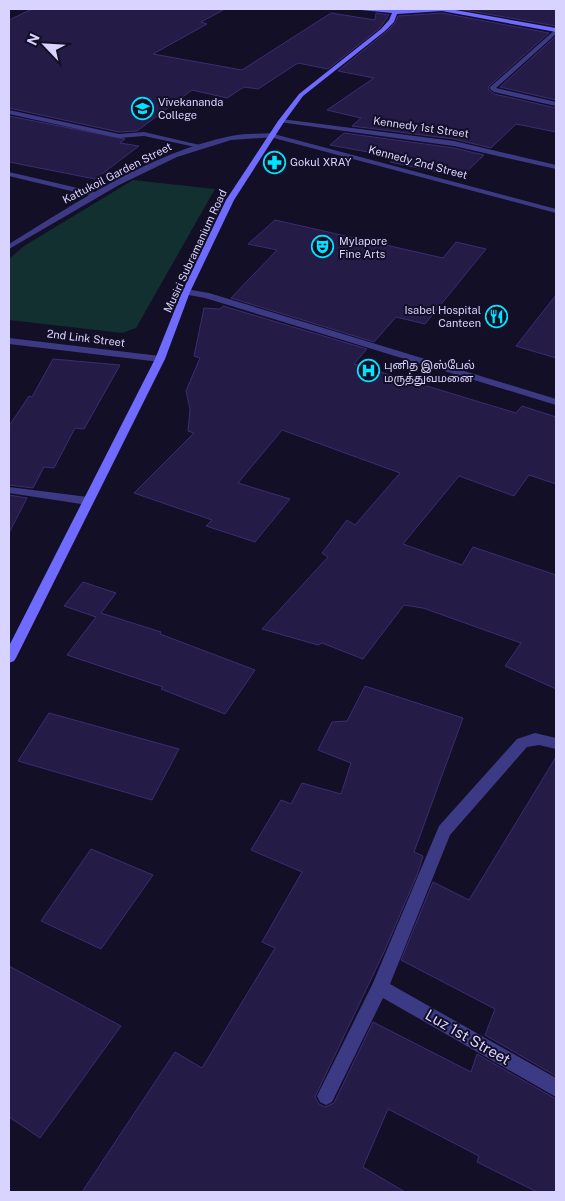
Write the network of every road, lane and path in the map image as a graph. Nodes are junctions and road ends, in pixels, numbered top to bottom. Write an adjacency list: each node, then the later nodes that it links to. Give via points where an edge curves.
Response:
1 (354, 9): 2 (main road)
2 (392, 11): 3 (main road, via 442,9); 6 (main road, Musiri Subramanium Road, via 392,21 383,30 301,95)
3 (556, 30): 4 (street, via 492,88)
4 (556, 104)
5 (9, 112): 8 (street, via 119,136 144,134)
6 (281, 121): 7 (main road, Musiri Subramanium Road); 9 (street, Kennedy 1st Street, via 411,136 482,148)
7 (273, 135): 8 (street, Kattukoil Garden Street, via 232,138); 12 (street, Kennedy 2nd Street); 14 (main road, Musiri Subramanium Road, via 230,200)
8 (200, 146): 11 (street, Kattukoil Garden Street, via 158,163)
9 (556, 167)
10 (9, 174): 11 (street)
11 (96, 195): 13 (street, Kattukoil Garden Street)
12 (556, 211)
13 (10, 245)
14 (186, 292): 16 (main road, Musiri Subramanium Road); 17 (street, via 206,295)
15 (9, 341): 16 (street, 2nd Link Street)
16 (160, 359): 19 (main road, Musiri Subramanium Road)
17 (556, 402)
18 (9, 490): 19 (street)
19 (88, 501): 20 (main road, Musiri Subramanium Road)
20 (9, 658)
21 (556, 744): 22 (street, via 538,738 522,743 444,831)
22 (380, 987): 23 (street, Luz 1st Street); 24 (street)
23 (556, 1088)
24 (326, 1096)

